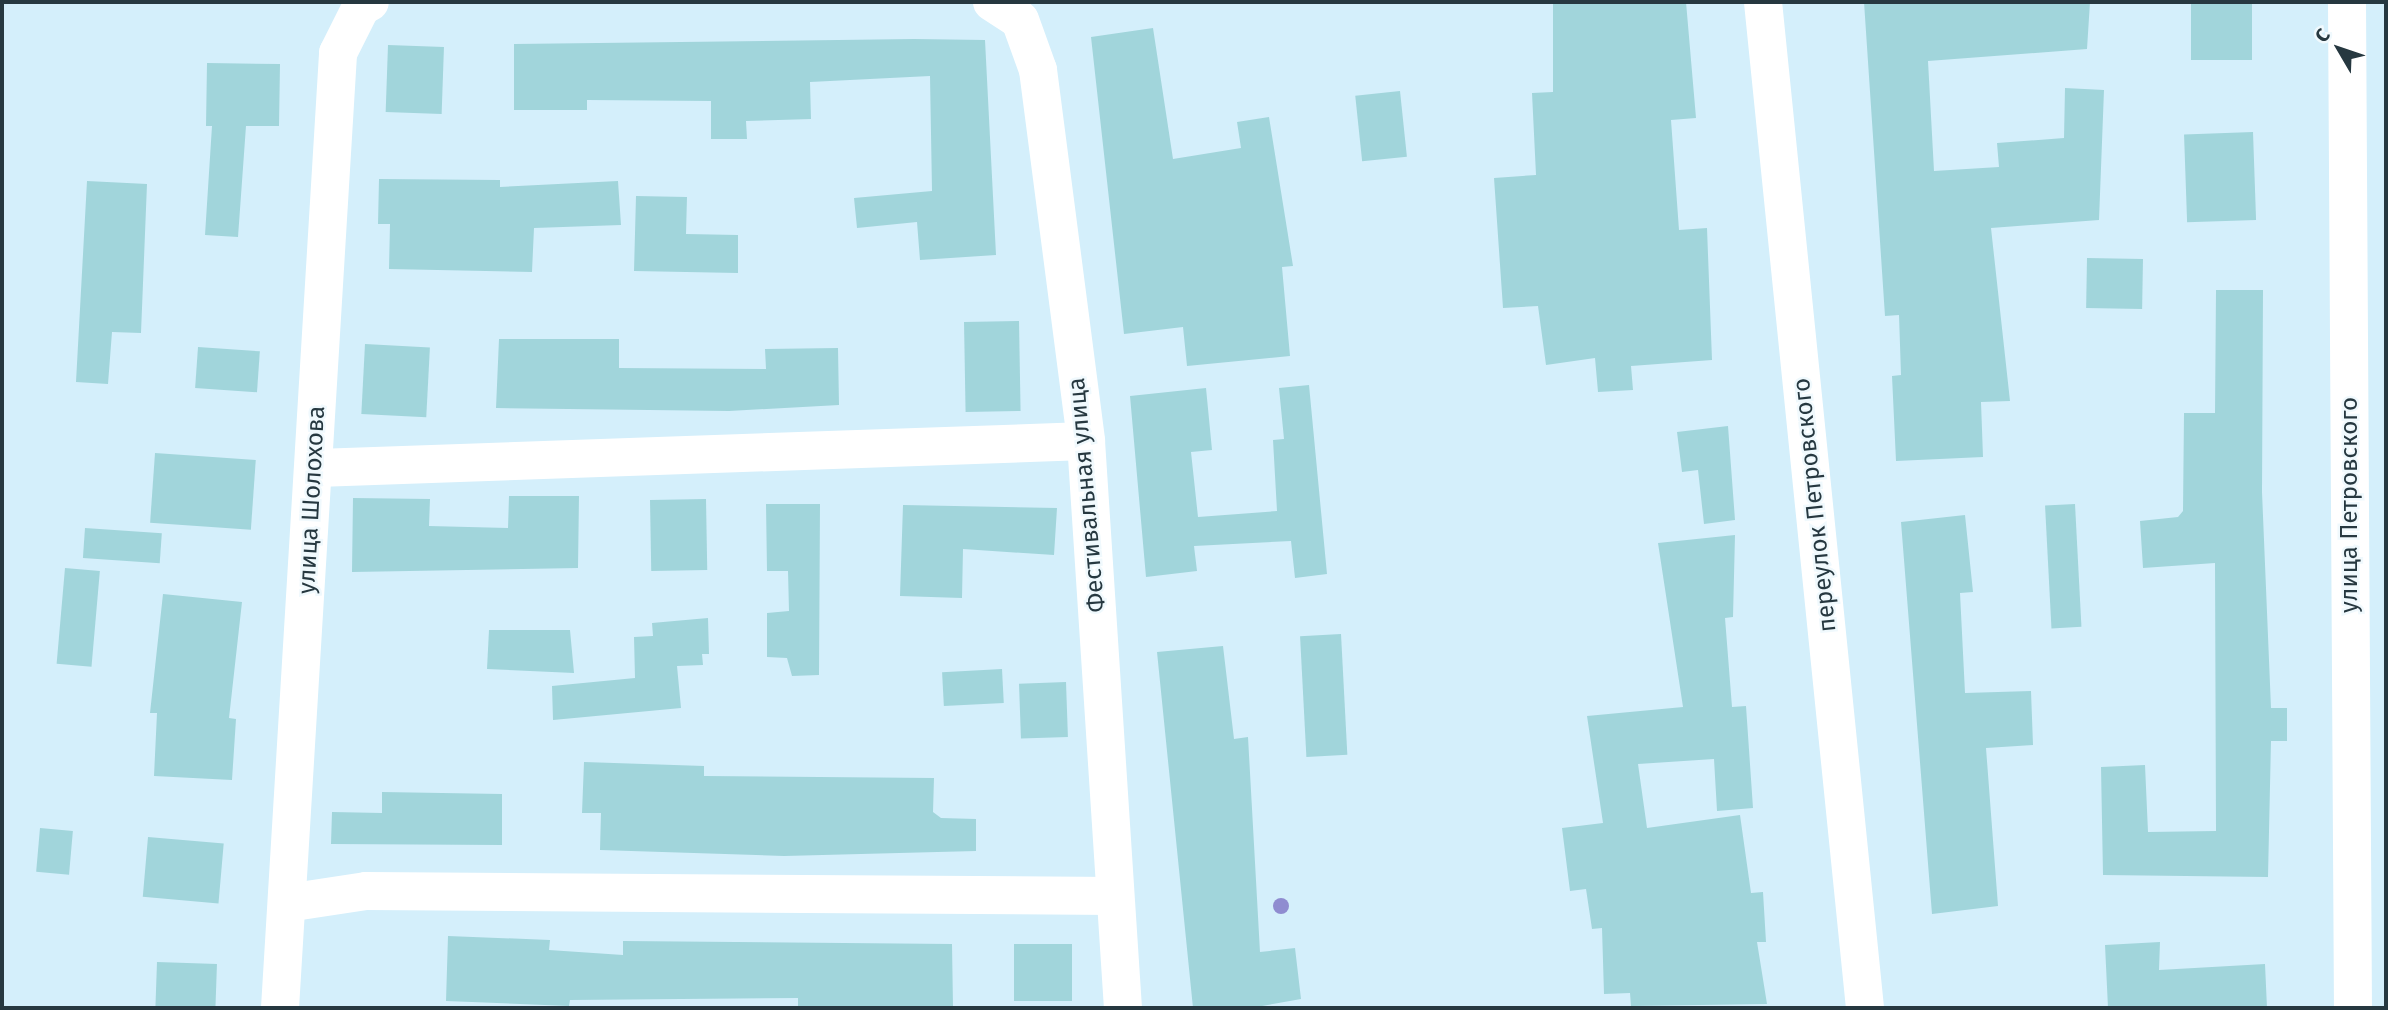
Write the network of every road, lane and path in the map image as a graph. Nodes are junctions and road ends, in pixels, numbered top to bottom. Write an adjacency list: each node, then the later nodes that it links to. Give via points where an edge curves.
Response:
1 (370, 2): 6 (street, улица Шолохова, via 361,7 338,53 316,337)
2 (992, 2): 5 (street, Фестивальная улица, via 1020,20 1038,69)
3 (1763, 2): 11 (street, переулок Петровского)
4 (2347, 2): 12 (street, улица Петровского)
5 (1086, 441): 6 (street); 7 (street, Фестивальная улица)
6 (317, 468): 8 (street, улица Шолохова)
7 (1115, 896): 8 (street, via 366,891); 10 (street, Фестивальная улица)
8 (287, 903): 9 (street, улица Шолохова)
9 (280, 1008)
10 (1123, 1008)
11 (1866, 1008)
12 (2353, 1008)

